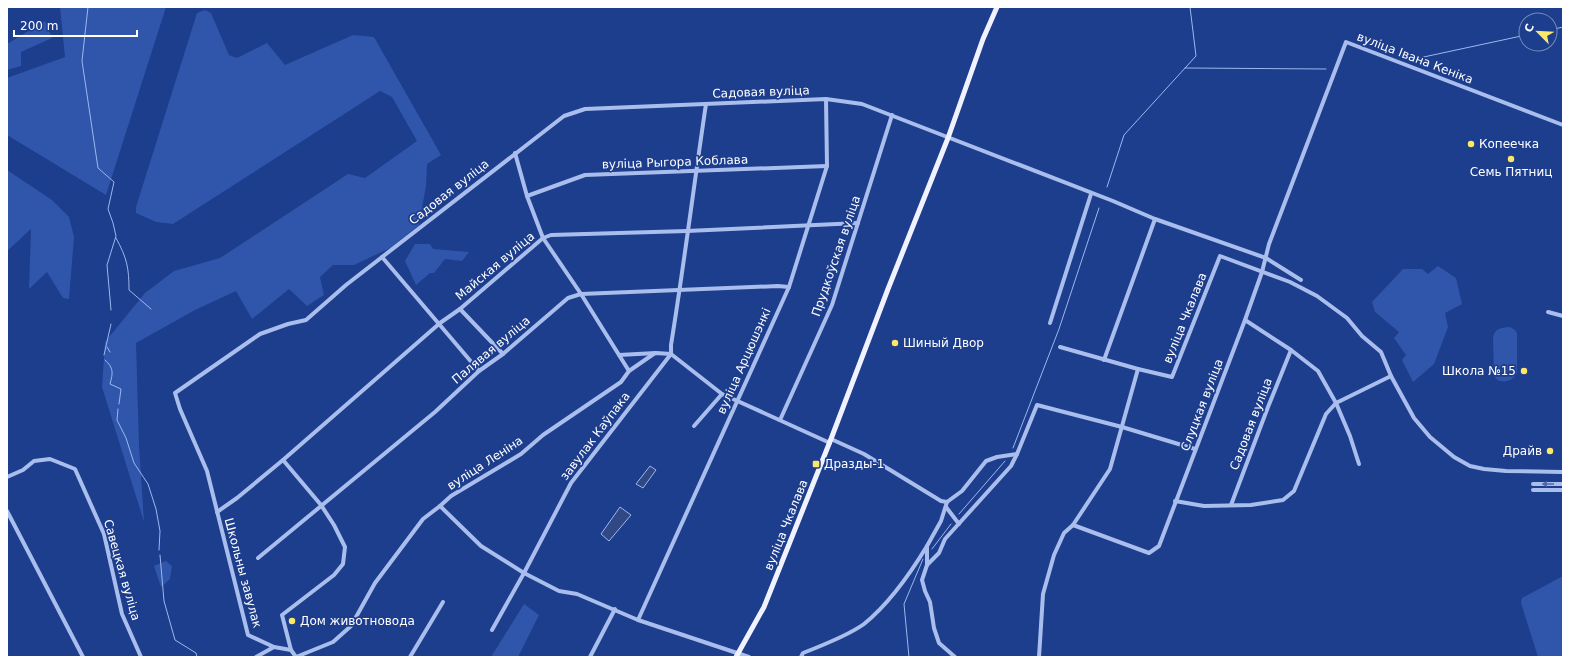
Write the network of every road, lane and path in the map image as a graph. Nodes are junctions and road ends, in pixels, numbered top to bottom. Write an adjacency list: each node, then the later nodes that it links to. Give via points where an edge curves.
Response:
1 (997, 7): 6 (main road, вуліца Чкалава)
2 (826, 99): 3 (street, Садовая вуліца); 4 (street, Садовая вуліца, via 862,104); 9 (street, вуліца Арцюшэнкі)
3 (706, 104): 8 (street, Садовая вуліца, via 585,109 564,116); 10 (street)
4 (892, 115): 6 (street, Садовая вуліца); 14 (street, Прудкоўская вуліца)
5 (1563, 125): 7 (street, вуліца Івана Кеніка, via 1346,42)
6 (948, 138): 11 (street, Садовая вуліца); 48 (main road, вуліца Чкалава)
7 (1305, 152): 19 (street, Слуцкая вуліца, via 1269,244)
8 (515, 153): 12 (street); 18 (street, Садовая вуліца)
9 (827, 166): 10 (street, вуліца Рыгора Коблава); 15 (street, вуліца Арцюшэнкі)
10 (696, 171): 12 (street, вуліца Рыгора Коблава, via 585,175); 16 (street)
11 (1091, 194): 13 (street, Садовая вуліца); 30 (street)
12 (527, 196): 17 (street)
13 (1154, 219): 19 (street, Садовая вуліца); 37 (street)
14 (858, 223): 15 (street, Майская вуліца); 45 (street, Прудкоўская вуліца, via 832,305)
15 (809, 226): 16 (street, Майская вуліца); 22 (street, вуліца Арцюшэнкі)
16 (687, 231): 17 (street, Майская вуліца, via 552,235); 23 (street)
17 (543, 238): 24 (street); 25 (street, Майская вуліца)
18 (382, 257): 29 (street); 66 (street, Садовая вуліца, via 306,320 260,334 175,392 207,471)
19 (1266, 258): 20 (street, Слуцкая вуліца); 21 (street, Садовая вуліца)
20 (1262, 272): 28 (street, Слуцкая вуліца); 38 (street, вуліца Чкалава, via 1220,256 1172,377); 41 (street, via 1290,282 1317,296 1347,318 1362,336 1381,352)
21 (1301, 280)
22 (788, 287): 23 (street, Палявая вуліца); 43 (street, вуліца Арцюшэнкі)
23 (680, 291): 24 (street, Палявая вуліца); 36 (street, via 670,345)
24 (581, 294): 34 (street, Палявая вуліца, via 568,298); 35 (street)
25 (460, 309): 29 (street, Майская вуліца); 34 (street)
26 (1548, 312): 27 (street)
27 (1563, 316)
28 (1245, 320): 32 (street); 49 (street, Слуцкая вуліца)
29 (440, 323): 39 (street); 51 (street, Майская вуліца)
30 (1050, 323)
31 (1060, 348): 37 (street)
32 (1291, 350): 44 (street, via 1318,371); 62 (street, Садовая вуліца)
33 (656, 353): 35 (street); 36 (street); 40 (street, вуліца Леніна)
34 (503, 354): 39 (street, Палявая вуліца)
35 (619, 354): 40 (street)
36 (671, 354): 42 (street); 72 (street, завулак Каўпака, via 571,483)
37 (1104, 360): 38 (street)
38 (1138, 369): 47 (street)
39 (480, 371): 61 (street, Палявая вуліца, via 435,412)
40 (629, 371): 63 (street, вуліца Леніна, via 621,382 542,435 521,454 451,496)
41 (1391, 376): 44 (street); 53 (street, via 1414,418 1430,437 1454,457 1470,466 1506,471)
42 (722, 394): 43 (street); 46 (street)
43 (738, 400): 45 (street); 75 (street, вуліца Арцюшэнкі)
44 (1336, 403): 52 (street); 62 (street, via 1326,414 1294,491 1283,500)
45 (780, 420): 48 (street)
46 (694, 426)
47 (1122, 427): 49 (street); 50 (street, via 1037,405); 68 (street, via 1110,469)
48 (831, 441): 60 (street, via 864,454 941,501); 79 (main road, вуліца Чкалава, via 764,607)
49 (1193, 448): 59 (street, Слуцкая вуліца)
50 (1017, 454): 60 (street, via 986,461 962,491); 67 (street, via 1011,466)
51 (283, 460): 61 (street); 66 (street, Майская вуліца)
52 (1359, 464)
53 (1563, 472)
54 (7, 477): 81 (street, Савецкая вуліца, via 23,470 34,460 50,459 75,469 104,534 122,614)
55 (1532, 484): 56 (street, one-way to 55)
56 (1563, 484)
57 (1533, 490): 58 (street)
58 (1563, 490)
59 (1175, 501): 62 (street, via 1204,506); 68 (street, Слуцкая вуліца, via 1159,546 1149,552)
60 (947, 502): 64 (street)
61 (321, 505): 70 (street, Палявая вуліца); 78 (street, via 345,547 343,564 334,575 282,615)
62 (1231, 505)
63 (440, 506): 72 (street, via 481,546); 83 (street, вуліца Леніна, via 423,519 389,564 375,583 351,626 333,642)
64 (946, 507): 67 (street); 69 (street)
65 (7, 510): 80 (street)
66 (217, 512): 77 (street, Школьны завулак, via 248,635)
67 (959, 524): 71 (street, via 945,539 939,553)
68 (1073, 525): 89 (street, via 1064,533 1054,555 1043,594)
69 (927, 546): 71 (street); 87 (street, via 915,566 885,604 863,625)
70 (258, 558)
71 (927, 565): 88 (street, via 922,580 930,602 934,628 939,643)
72 (524, 573): 74 (street, via 559,591 577,594); 76 (street, завулак Каўпака)
73 (443, 602): 84 (street)
74 (615, 609): 75 (street); 85 (street)
75 (638, 620): 79 (street)
76 (492, 630)
77 (274, 647): 78 (street, Школьны завулак); 82 (street)
78 (291, 650): 83 (street)
79 (737, 655): 86 (street)
80 (83, 657)
81 (141, 657)
82 (256, 657)
83 (296, 657)
84 (410, 657)
85 (590, 657)
86 (749, 657)
87 (801, 657)
88 (955, 657)
89 (1039, 657)

